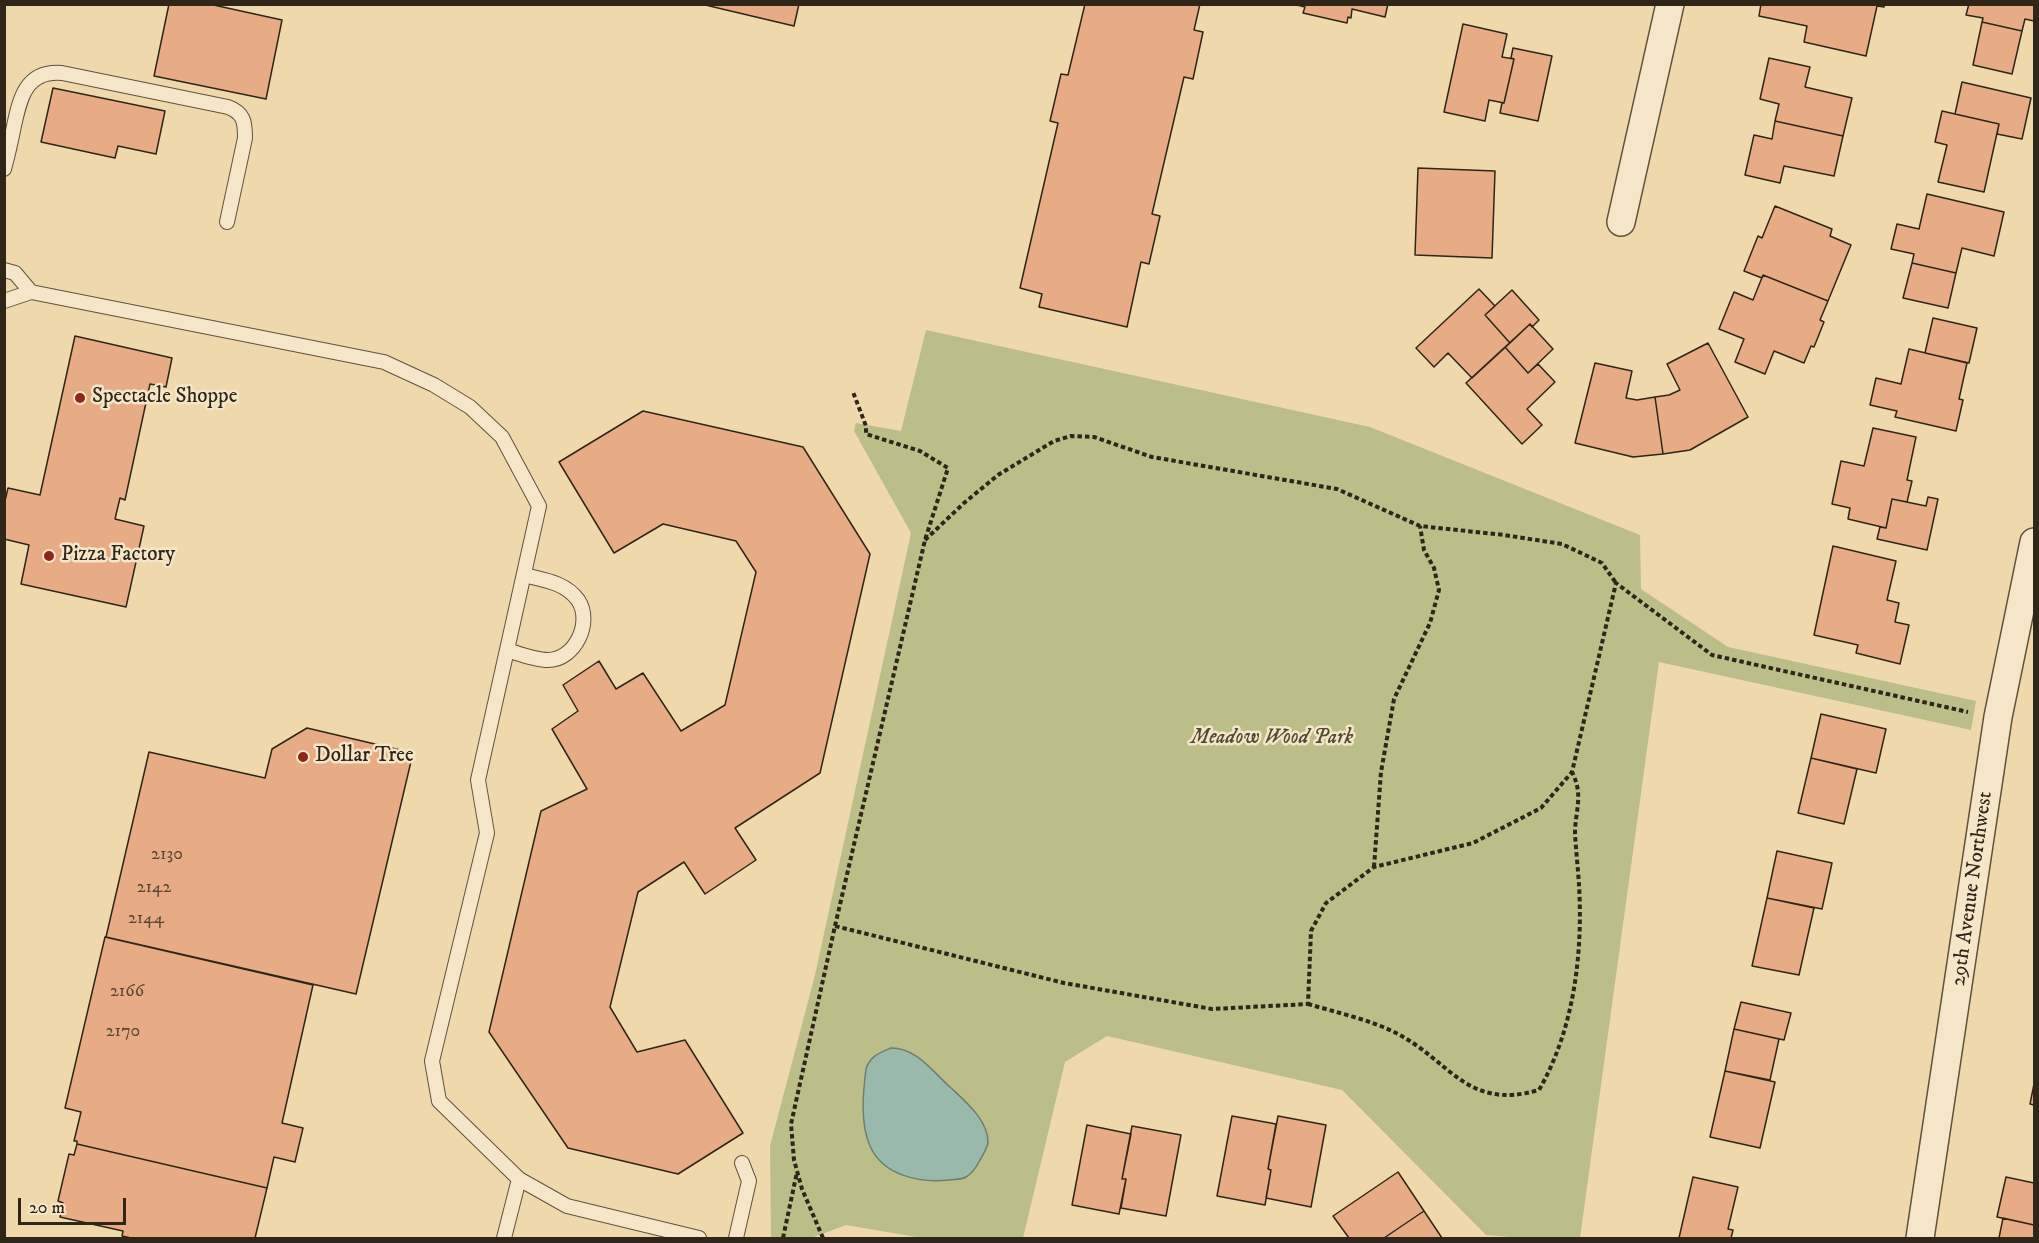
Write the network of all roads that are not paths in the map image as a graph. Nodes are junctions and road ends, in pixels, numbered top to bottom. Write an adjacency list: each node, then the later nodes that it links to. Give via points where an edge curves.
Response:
1 (1670, 4): 4 (street)
2 (4, 169): 3 (lane, via 20,100 34,79 43,75 62,73 228,107 242,116 246,138)
3 (226, 222)
4 (1621, 222)
5 (4, 270): 6 (lane, via 15,273)
6 (31, 292): 7 (lane); 9 (lane, via 384,362 434,386 470,407 502,437 539,506)
7 (4, 301)
8 (2034, 542): 16 (street, 29th Avenue Northwest, via 1998,717)
9 (524, 575): 10 (lane); 10 (lane, via 556,583 577,598 582,608 580,637 563,657 549,660)
10 (507, 650): 12 (lane, via 478,780 487,833 432,1061 439,1101)
11 (742, 1163): 15 (lane, via 749,1181)
12 (519, 1179): 13 (lane); 14 (lane, via 567,1206)
13 (504, 1239)
14 (699, 1239)
15 (736, 1239)
16 (1920, 1239)

